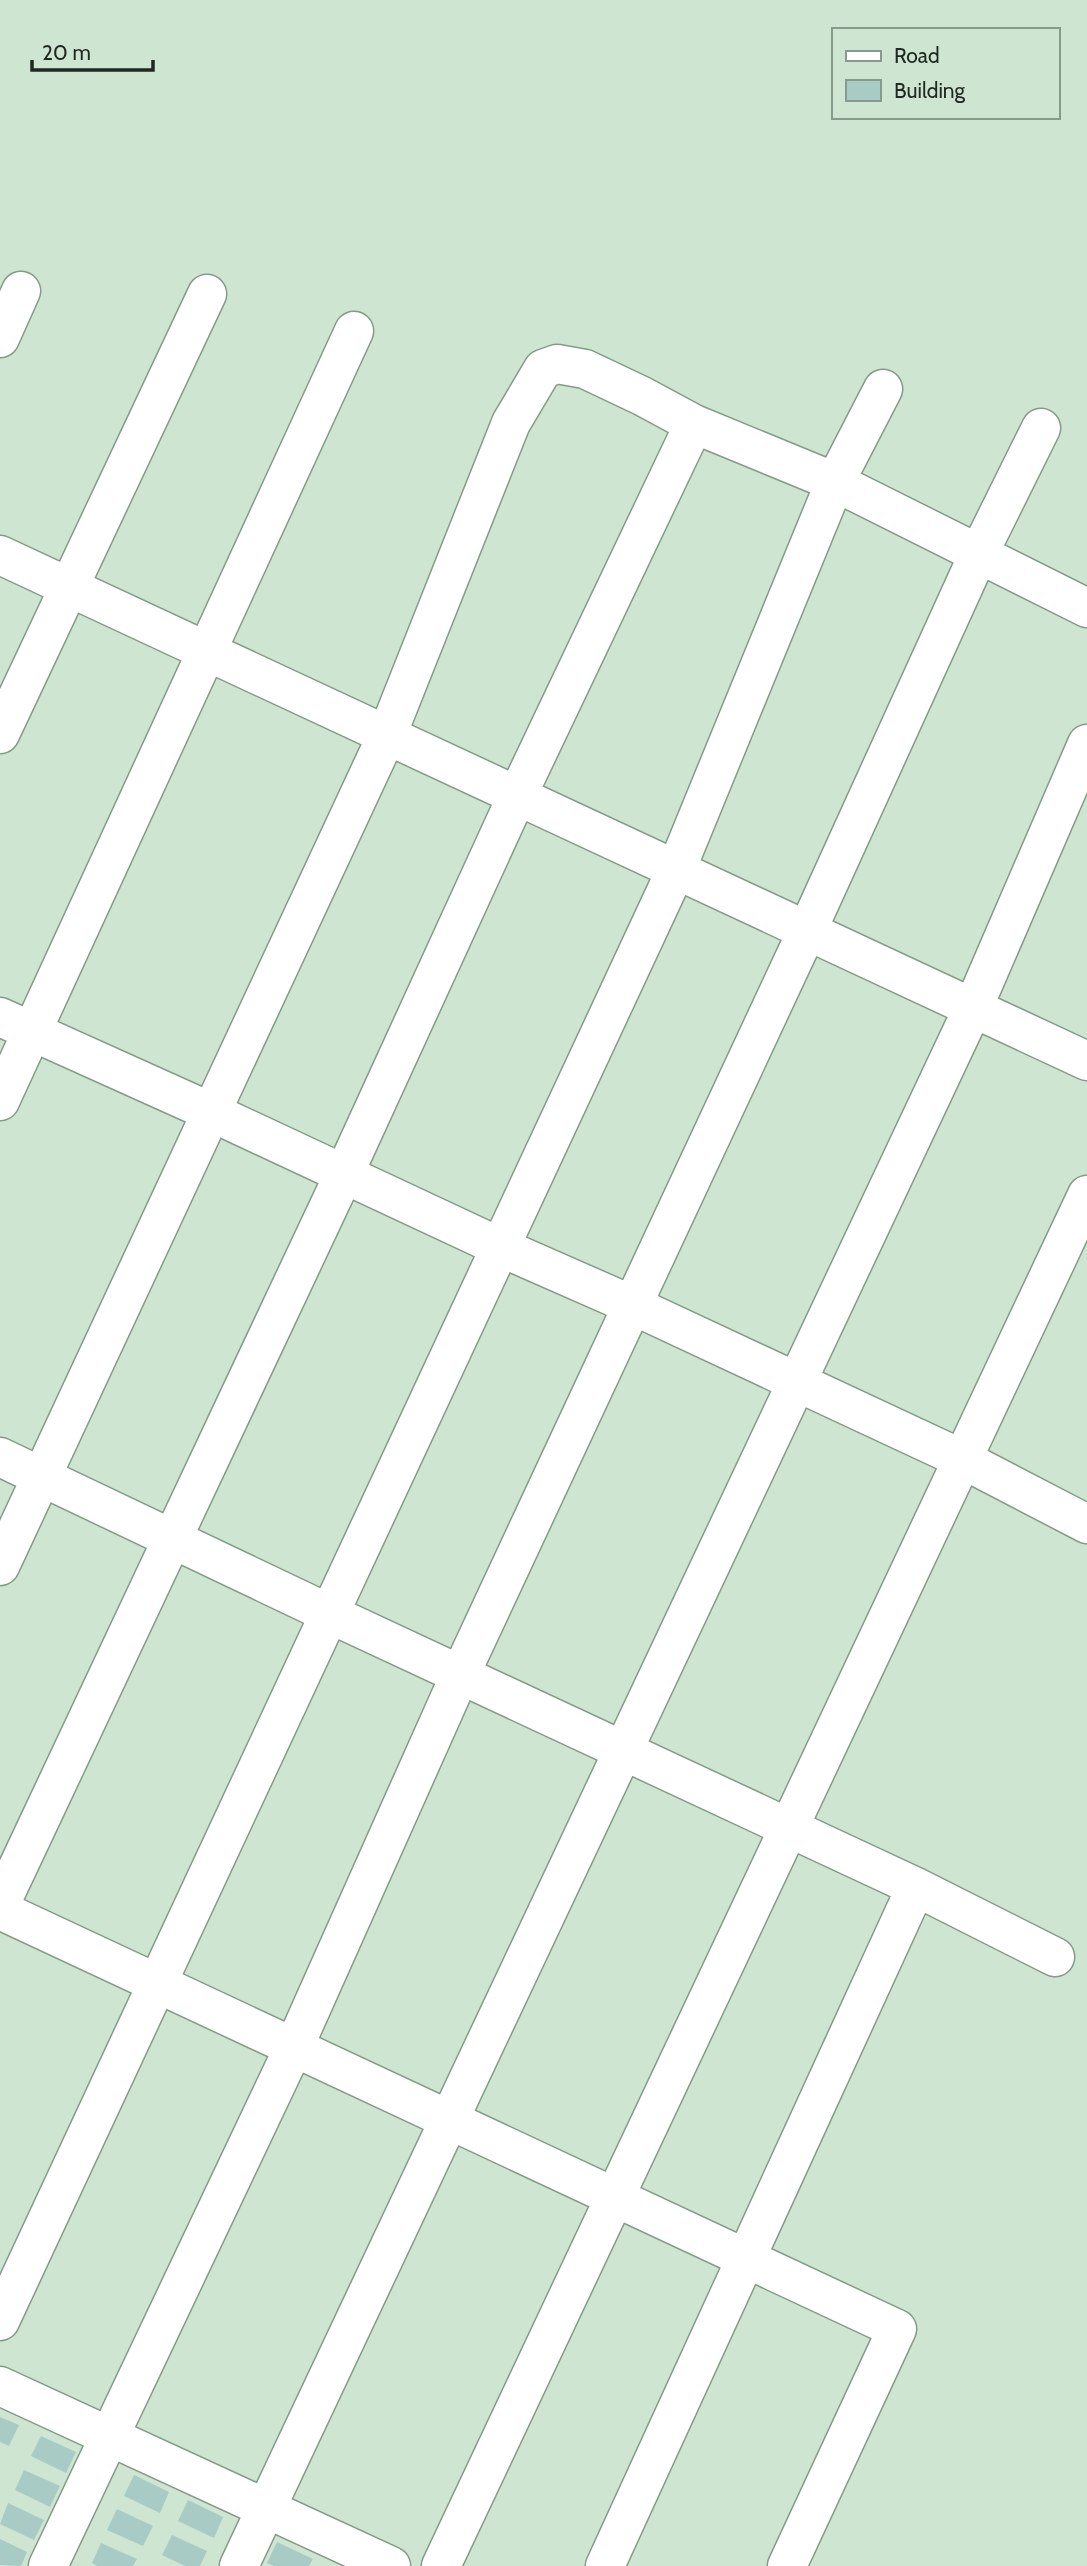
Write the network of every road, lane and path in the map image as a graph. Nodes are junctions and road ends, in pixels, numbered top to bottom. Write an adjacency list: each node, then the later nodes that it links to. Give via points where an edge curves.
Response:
1 (21, 291): 4 (street)
2 (207, 293): 11 (street)
3 (354, 331): 13 (street)
4 (0, 338)
5 (883, 389): 8 (street)
6 (694, 425): 8 (street); 15 (street, via 585,369 557,364 543,369 511,423); 17 (street)
7 (1041, 428): 9 (street)
8 (835, 482): 9 (street); 18 (street)
9 (979, 553): 12 (street); 19 (street)
10 (0, 555): 11 (street)
11 (70, 587): 13 (street); 14 (street)
12 (1087, 608)
13 (209, 652): 15 (street); 21 (street)
14 (0, 734)
15 (387, 735): 17 (street); 24 (street)
16 (1087, 744): 20 (street)
17 (517, 796): 18 (street); 25 (street)
18 (676, 870): 19 (street); 27 (street)
19 (807, 931): 20 (street); 28 (street)
20 (973, 1008): 22 (street); 29 (street)
21 (16, 1025): 23 (street); 24 (street)
22 (1087, 1061)
23 (0, 1101)
24 (211, 1112): 25 (street); 32 (street)
25 (344, 1174): 27 (street); 34 (street)
26 (1087, 1195): 31 (street)
27 (500, 1247): 28 (street); 36 (street)
28 (632, 1305): 29 (street); 37 (street)
29 (796, 1381): 31 (street); 38 (street)
30 (0, 1457): 32 (street)
31 (962, 1459): 33 (street); 39 (street)
32 (42, 1476): 34 (street); 35 (street)
33 (1087, 1524)
34 (172, 1537): 36 (street); 41 (street)
35 (0, 1566)
36 (330, 1614): 37 (street); 43 (street)
37 (460, 1675): 38 (street); 44 (street)
38 (622, 1751): 39 (street); 45 (street)
39 (788, 1828): 40 (street); 46 (street)
40 (916, 1887): 42 (street); 47 (street)
41 (0, 1908): 43 (street)
42 (1055, 1957)
43 (157, 1983): 44 (street); 48 (street)
44 (293, 2047): 45 (street); 50 (street)
45 (448, 2118): 46 (street); 51 (street)
46 (614, 2195): 47 (street); 55 (street)
47 (746, 2258): 56 (street); 57 (street, via 897,2329)
48 (0, 2321)
49 (0, 2385): 50 (street)
50 (109, 2436): 51 (street); 52 (street)
51 (266, 2508): 53 (street); 54 (street)
52 (48, 2566)
53 (239, 2566)
54 (391, 2566)
55 (441, 2566)
56 (606, 2566)
57 (787, 2566)

